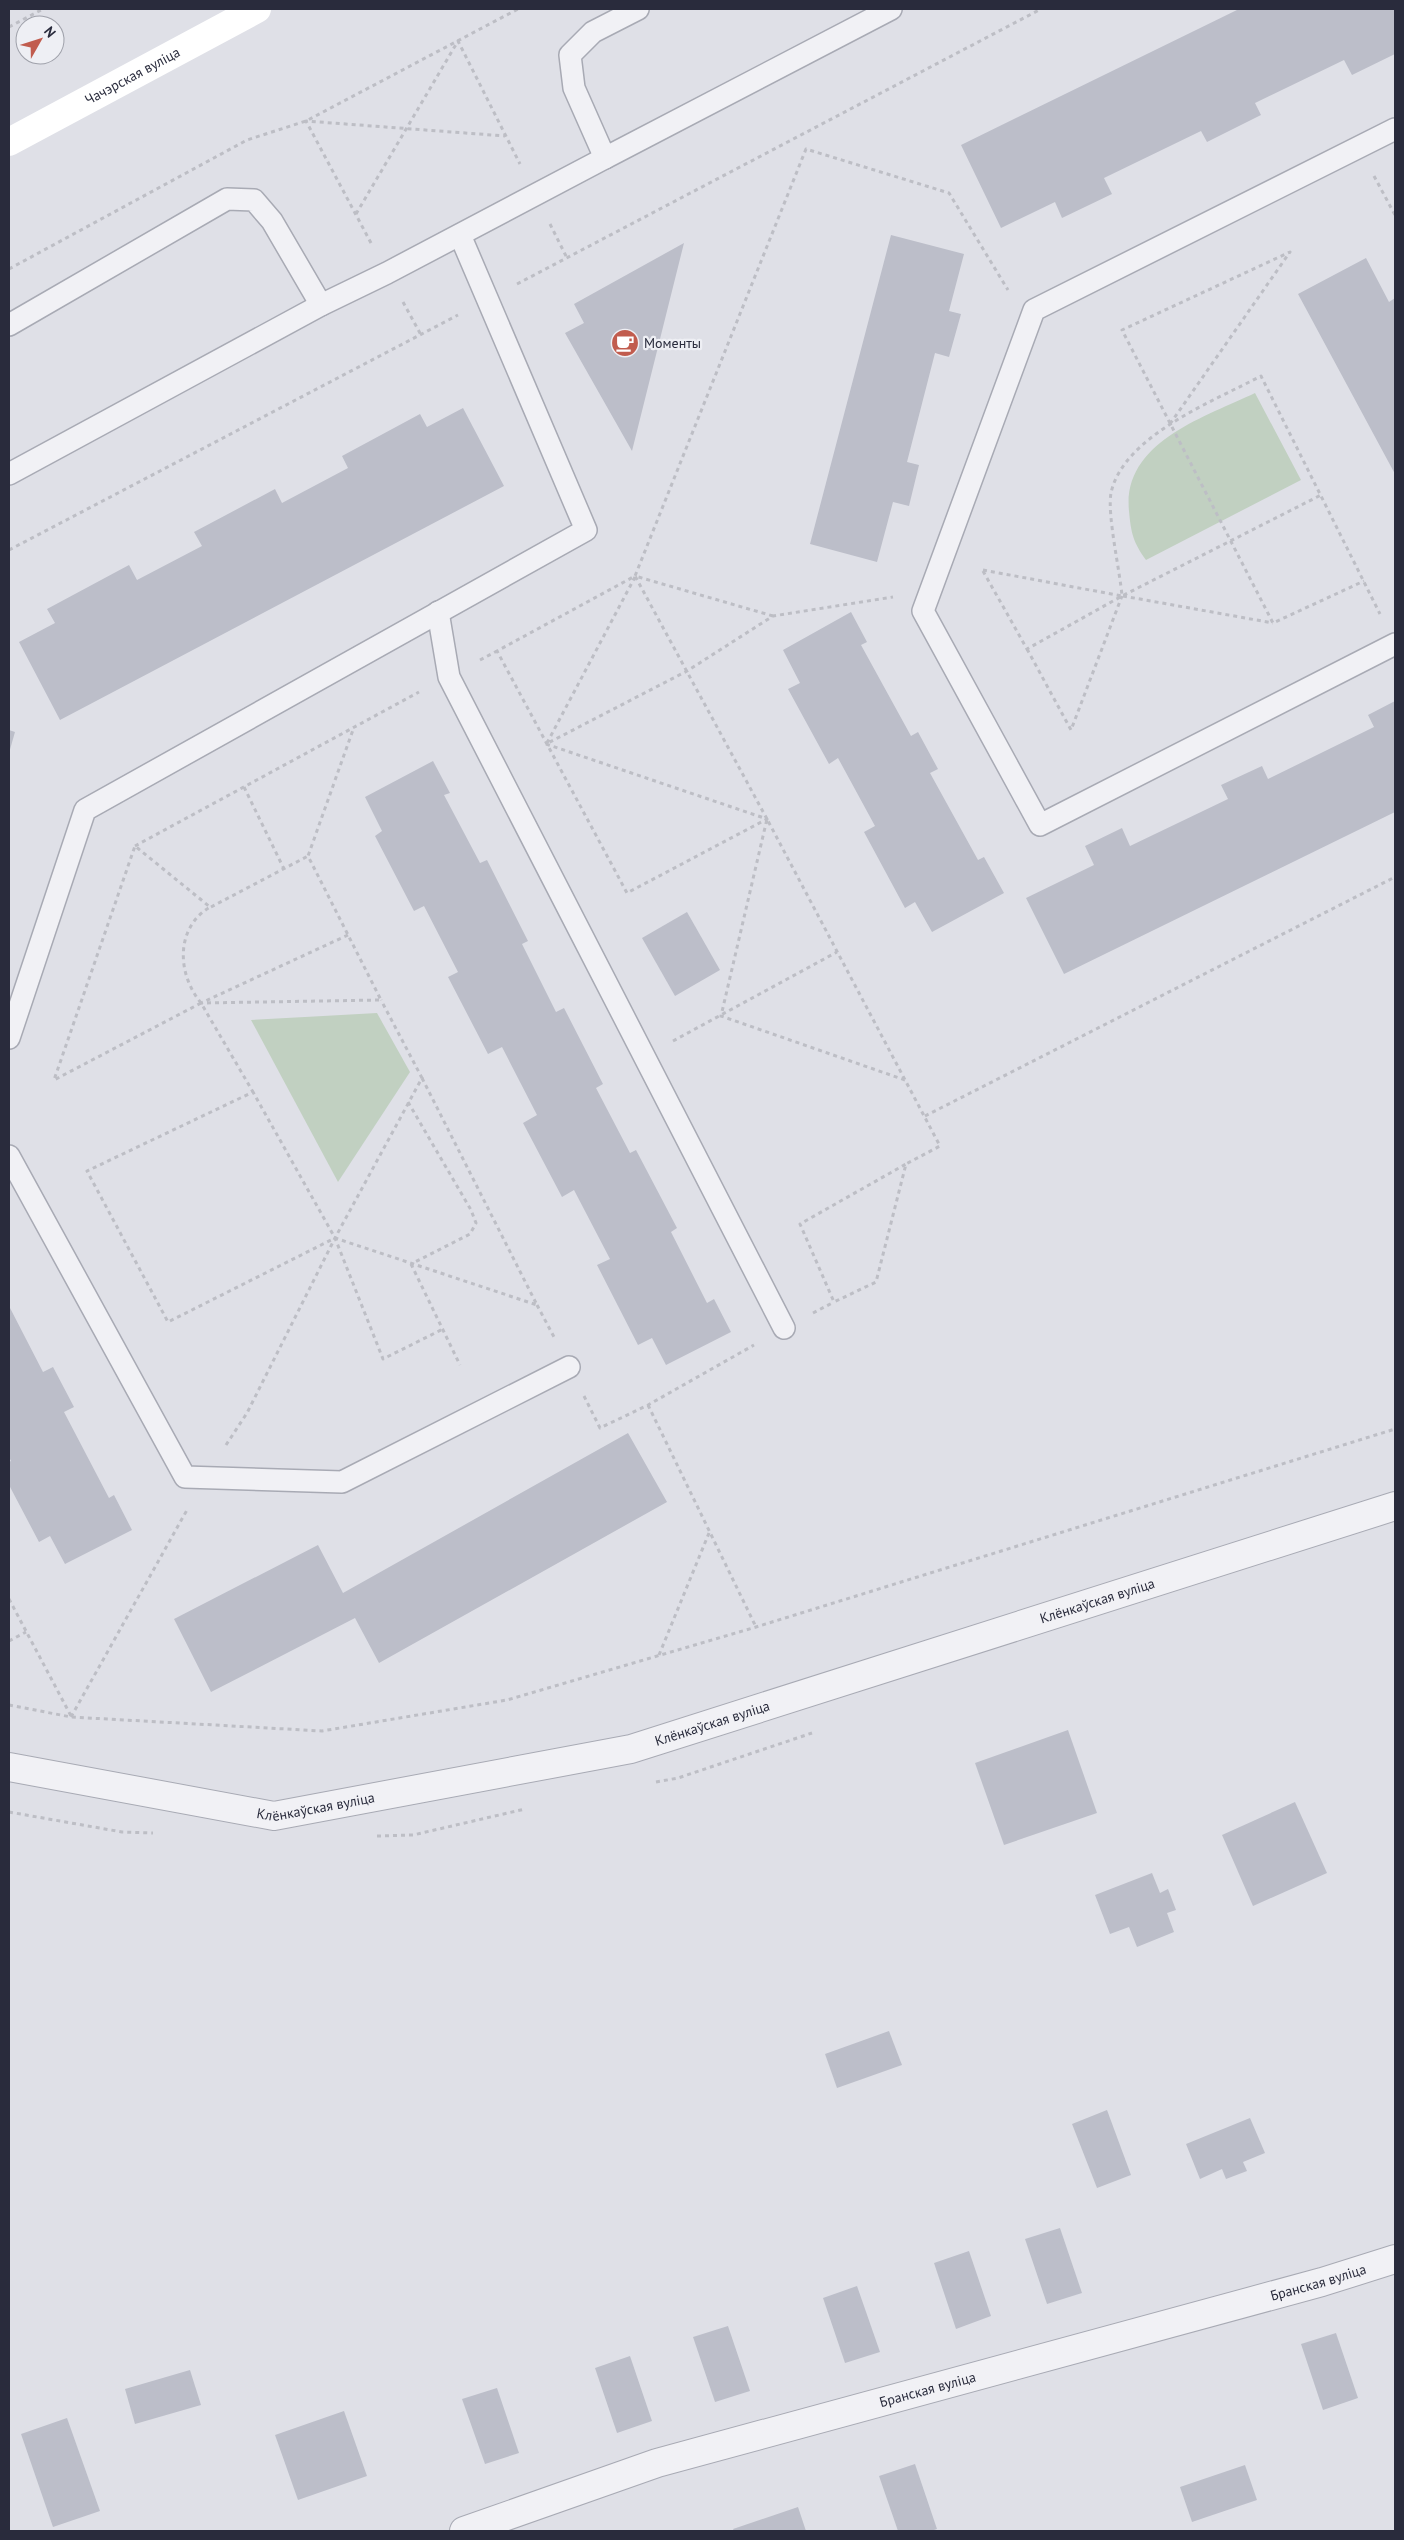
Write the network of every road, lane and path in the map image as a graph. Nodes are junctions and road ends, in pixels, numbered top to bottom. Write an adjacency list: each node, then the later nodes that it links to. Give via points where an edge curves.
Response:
1 (43, 9): 7 (path)
2 (257, 9): 13 (main road, Чачэрская вуліца)
3 (518, 9): 8 (path)
4 (638, 9): 14 (lane, via 593,32 570,55 574,88)
5 (891, 9): 14 (lane)
6 (1041, 9): 20 (path)
7 (9, 27)
8 (458, 41): 9 (path); 10 (path); 11 (path)
9 (306, 121): 10 (path); 17 (path); 21 (path, via 247,140)
10 (406, 129): 11 (path); 17 (path)
11 (506, 136): 16 (path)
12 (1393, 137): 40 (lane, via 1034,310 923,612 1040,825)
13 (9, 142)
14 (605, 158): 16 (lane)
15 (1372, 173): 18 (path)
16 (536, 196): 19 (lane); 20 (path)
17 (356, 214): 22 (path)
18 (1395, 215)
19 (460, 235): 22 (lane); 24 (lane)
20 (567, 258): 24 (path)
21 (9, 269)
22 (387, 273): 25 (lane); 27 (path)
23 (1008, 291): 33 (path, via 949,193 806,149)
24 (489, 299): 27 (path); 37 (lane, via 586,530)
25 (321, 305): 26 (lane, via 272,221 254,200 227,200); 29 (lane)
26 (9, 325)
27 (421, 335): 32 (path)
28 (1170, 424): 28 (path, via 1176,416 1290,252 1122,330); 30 (path, via 1261,376); 31 (path); 36 (path, via 1143,444 1126,462 1111,493)
29 (9, 474)
30 (1321, 495): 31 (path); 34 (path)
31 (1230, 540): 36 (path); 39 (path)
32 (9, 550)
33 (635, 576): 38 (path); 42 (path); 43 (path); 46 (path)
34 (1364, 581): 39 (path); 40 (path)
35 (897, 588): 38 (path, via 894,597)
36 (1122, 596): 39 (path); 41 (path); 41 (path, via 983,570); 41 (path, via 1071,730)
37 (438, 612): 44 (lane); 59 (lane, via 85,810)
38 (773, 616): 43 (path)
39 (1273, 623)
40 (1395, 644)
41 (1026, 649)
42 (497, 650): 44 (path); 46 (path)
43 (687, 671): 46 (path); 48 (path)
44 (449, 676): 45 (path); 60 (lane)
45 (354, 728): 47 (path); 50 (path)
46 (546, 744): 48 (path); 48 (path, via 627,893)
47 (244, 787): 49 (path); 51 (path)
48 (767, 819): 55 (path); 58 (path)
49 (135, 846): 53 (path); 57 (path, via 54,1080)
50 (308, 856): 51 (path); 54 (path)
51 (284, 869): 53 (path)
52 (1395, 877): 65 (path)
53 (210, 907): 57 (path, via 200,913 192,924 183,948 188,983)
54 (348, 935): 56 (path); 57 (path)
55 (837, 952): 58 (path); 62 (path)
56 (382, 1000): 57 (path); 61 (path)
57 (201, 1003): 63 (path)
58 (721, 1016): 60 (path); 62 (path)
59 (9, 1038)
60 (645, 1056): 71 (lane)
61 (422, 1078): 64 (path); 69 (path, via 537,1305)
62 (905, 1080): 65 (path)
63 (253, 1092): 68 (path); 68 (path, via 87,1171 168,1322)
64 (408, 1102): 68 (path); 69 (path, via 476,1223 470,1234)
65 (924, 1116): 67 (path, via 940,1146)
66 (9, 1156): 74 (lane, via 185,1476 342,1482)
67 (906, 1164): 70 (path, via 876,1282); 70 (path, via 800,1224)
68 (335, 1238): 69 (path); 72 (path, via 383,1359)
69 (411, 1264): 72 (path)
70 (834, 1302): 71 (path)
71 (784, 1328): 75 (path)
72 (443, 1329): 73 (path)
73 (460, 1365)
74 (569, 1367): 75 (path, via 600,1428)
75 (648, 1405): 78 (path)
76 (1395, 1429): 80 (path)
77 (1395, 1506): 86 (street, Клёнкаўская вуліца, via 630,1749 274,1816)
78 (710, 1532): 80 (path); 83 (path)
79 (9, 1599): 81 (path)
80 (756, 1627): 83 (path)
81 (26, 1632): 82 (path); 85 (path)
82 (9, 1641)
83 (659, 1655): 85 (path, via 508,1700 322,1731)
84 (9, 1705): 85 (path)
85 (71, 1717)
86 (9, 1767)
87 (1395, 2259): 88 (street, Бранская вуліца, via 1322,2282 658,2463)
88 (464, 2531)

